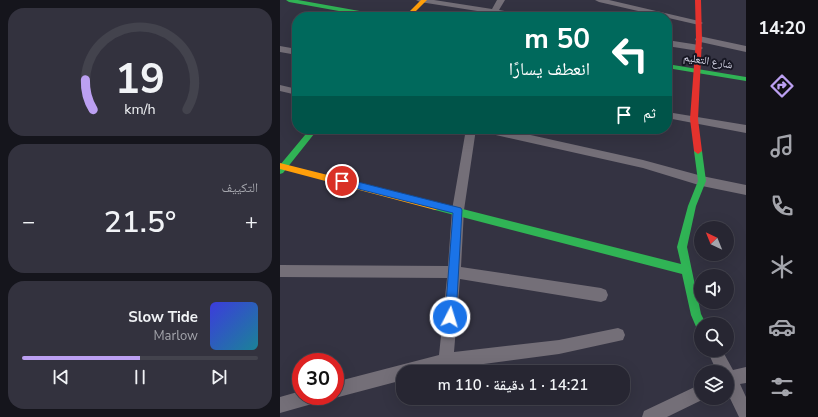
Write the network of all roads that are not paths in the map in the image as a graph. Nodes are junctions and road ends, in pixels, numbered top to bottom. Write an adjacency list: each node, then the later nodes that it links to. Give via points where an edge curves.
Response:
1 (289, 0): 6 (street)
2 (423, 0): 7 (street); 8 (street)
3 (501, 0): 9 (street)
4 (599, 0): 10 (street)
5 (698, 0): 12 (street)
6 (355, 12)
7 (412, 12)
8 (484, 12)
9 (495, 12)
10 (651, 12)
11 (672, 17): 12 (street)
12 (699, 23): 14 (street)
13 (672, 43): 14 (street)
14 (699, 44): 16 (street); 19 (street)
15 (280, 49): 17 (street)
16 (746, 49)
17 (292, 51)
18 (672, 67): 19 (street, شارع التعليم)
19 (696, 72): 20 (street, شارع التعليم); 24 (street)
20 (746, 79)
21 (280, 88): 22 (street)
22 (292, 91)
23 (672, 116): 24 (street)
24 (694, 119): 25 (street); 30 (street)
25 (746, 129)
26 (310, 134): 29 (street)
27 (470, 134): 32 (street)
28 (509, 134): 30 (street, via 643,164)
29 (281, 168): 32 (street)
30 (702, 181): 31 (street); 33 (street, via 692,206 682,247)
31 (746, 190)
32 (458, 210): 33 (street); 35 (street)
33 (686, 270): 37 (street)
34 (280, 271): 35 (street)
35 (454, 272): 36 (street); 39 (street)
36 (601, 295)
37 (697, 317)
38 (618, 335): 39 (street, via 558,347)
39 (446, 361): 40 (street)
40 (431, 365)
41 (396, 374): 44 (street)
42 (746, 375): 43 (street)
43 (734, 376)
44 (344, 388)
45 (734, 390): 49 (street)
46 (694, 395): 50 (street)
47 (292, 402): 48 (street)
48 (280, 405)
49 (746, 414)
50 (650, 417)

